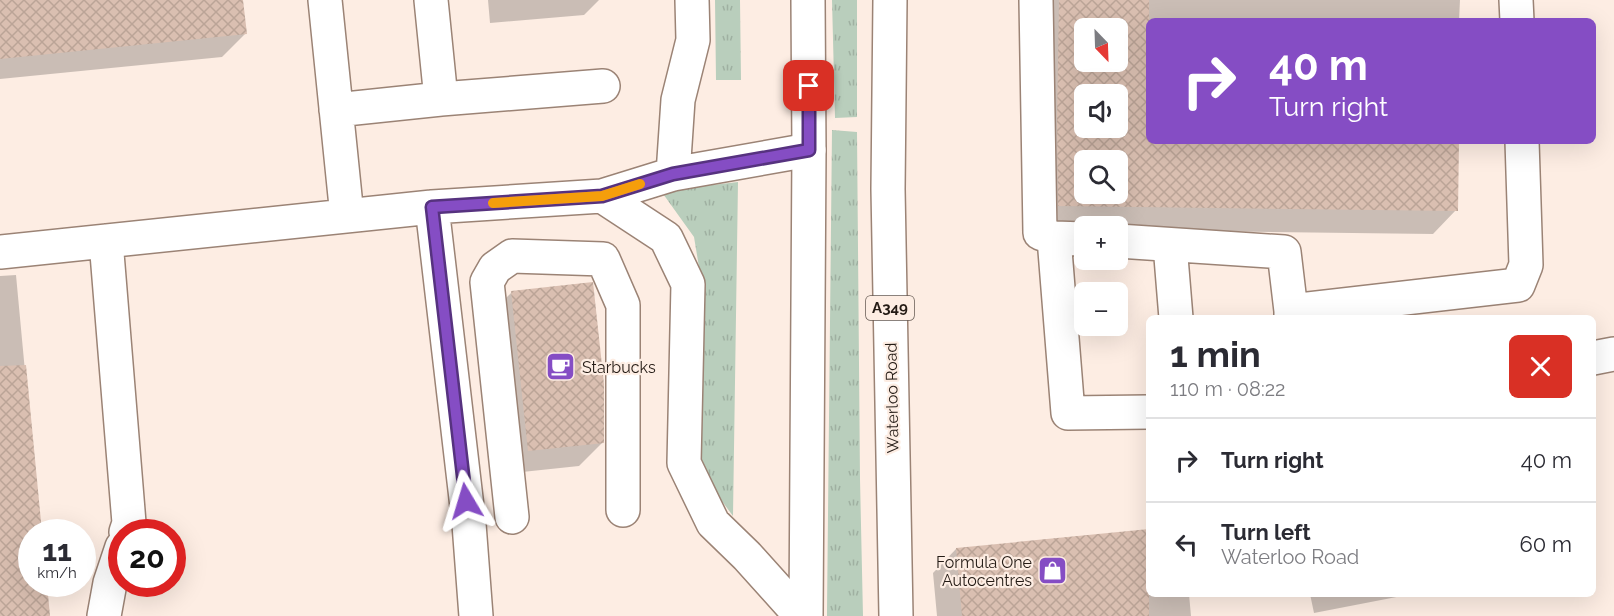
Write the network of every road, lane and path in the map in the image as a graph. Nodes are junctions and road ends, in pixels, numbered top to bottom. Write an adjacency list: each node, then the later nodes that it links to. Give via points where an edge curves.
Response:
1 (325, 0): 11 (main road)
2 (431, 0): 10 (main road)
3 (692, 0): 14 (main road, via 693,40 678,100)
4 (808, 0): 13 (main road)
5 (890, 0): 36 (main road, Waterloo Road / A349, via 888,189)
6 (1036, 0): 18 (main road, via 1040,233)
7 (1516, 0): 8 (main road)
8 (1517, 18)
9 (603, 86): 10 (main road)
10 (441, 99): 11 (main road)
11 (336, 110): 17 (main road)
12 (1522, 144): 24 (main road, via 1527,265 1518,285)
13 (809, 150): 14 (main road); 35 (main road)
14 (673, 174): 15 (main road)
15 (602, 196): 16 (main road); 34 (main road, via 666,238 688,284 684,462 713,523)
16 (432, 207): 17 (main road); 33 (main road)
17 (347, 216): 19 (main road)
18 (1069, 238): 27 (main road, via 1068,413)
19 (106, 242): 22 (main road); 30 (main road)
20 (1128, 243): 21 (main road)
21 (1170, 245): 23 (main road); 24 (main road, via 1284,252)
22 (0, 252)
23 (1176, 315)
24 (1291, 315)
25 (1614, 354): 26 (main road)
26 (1596, 357)
27 (1146, 412)
28 (623, 510): 29 (main road, via 623,305 613,281 603,259 512,256 495,268 487,282)
29 (513, 517)
30 (129, 519)
31 (108, 594): 32 (main road)
32 (104, 616)
33 (476, 616)
34 (801, 616)
35 (806, 616)
36 (896, 616)

